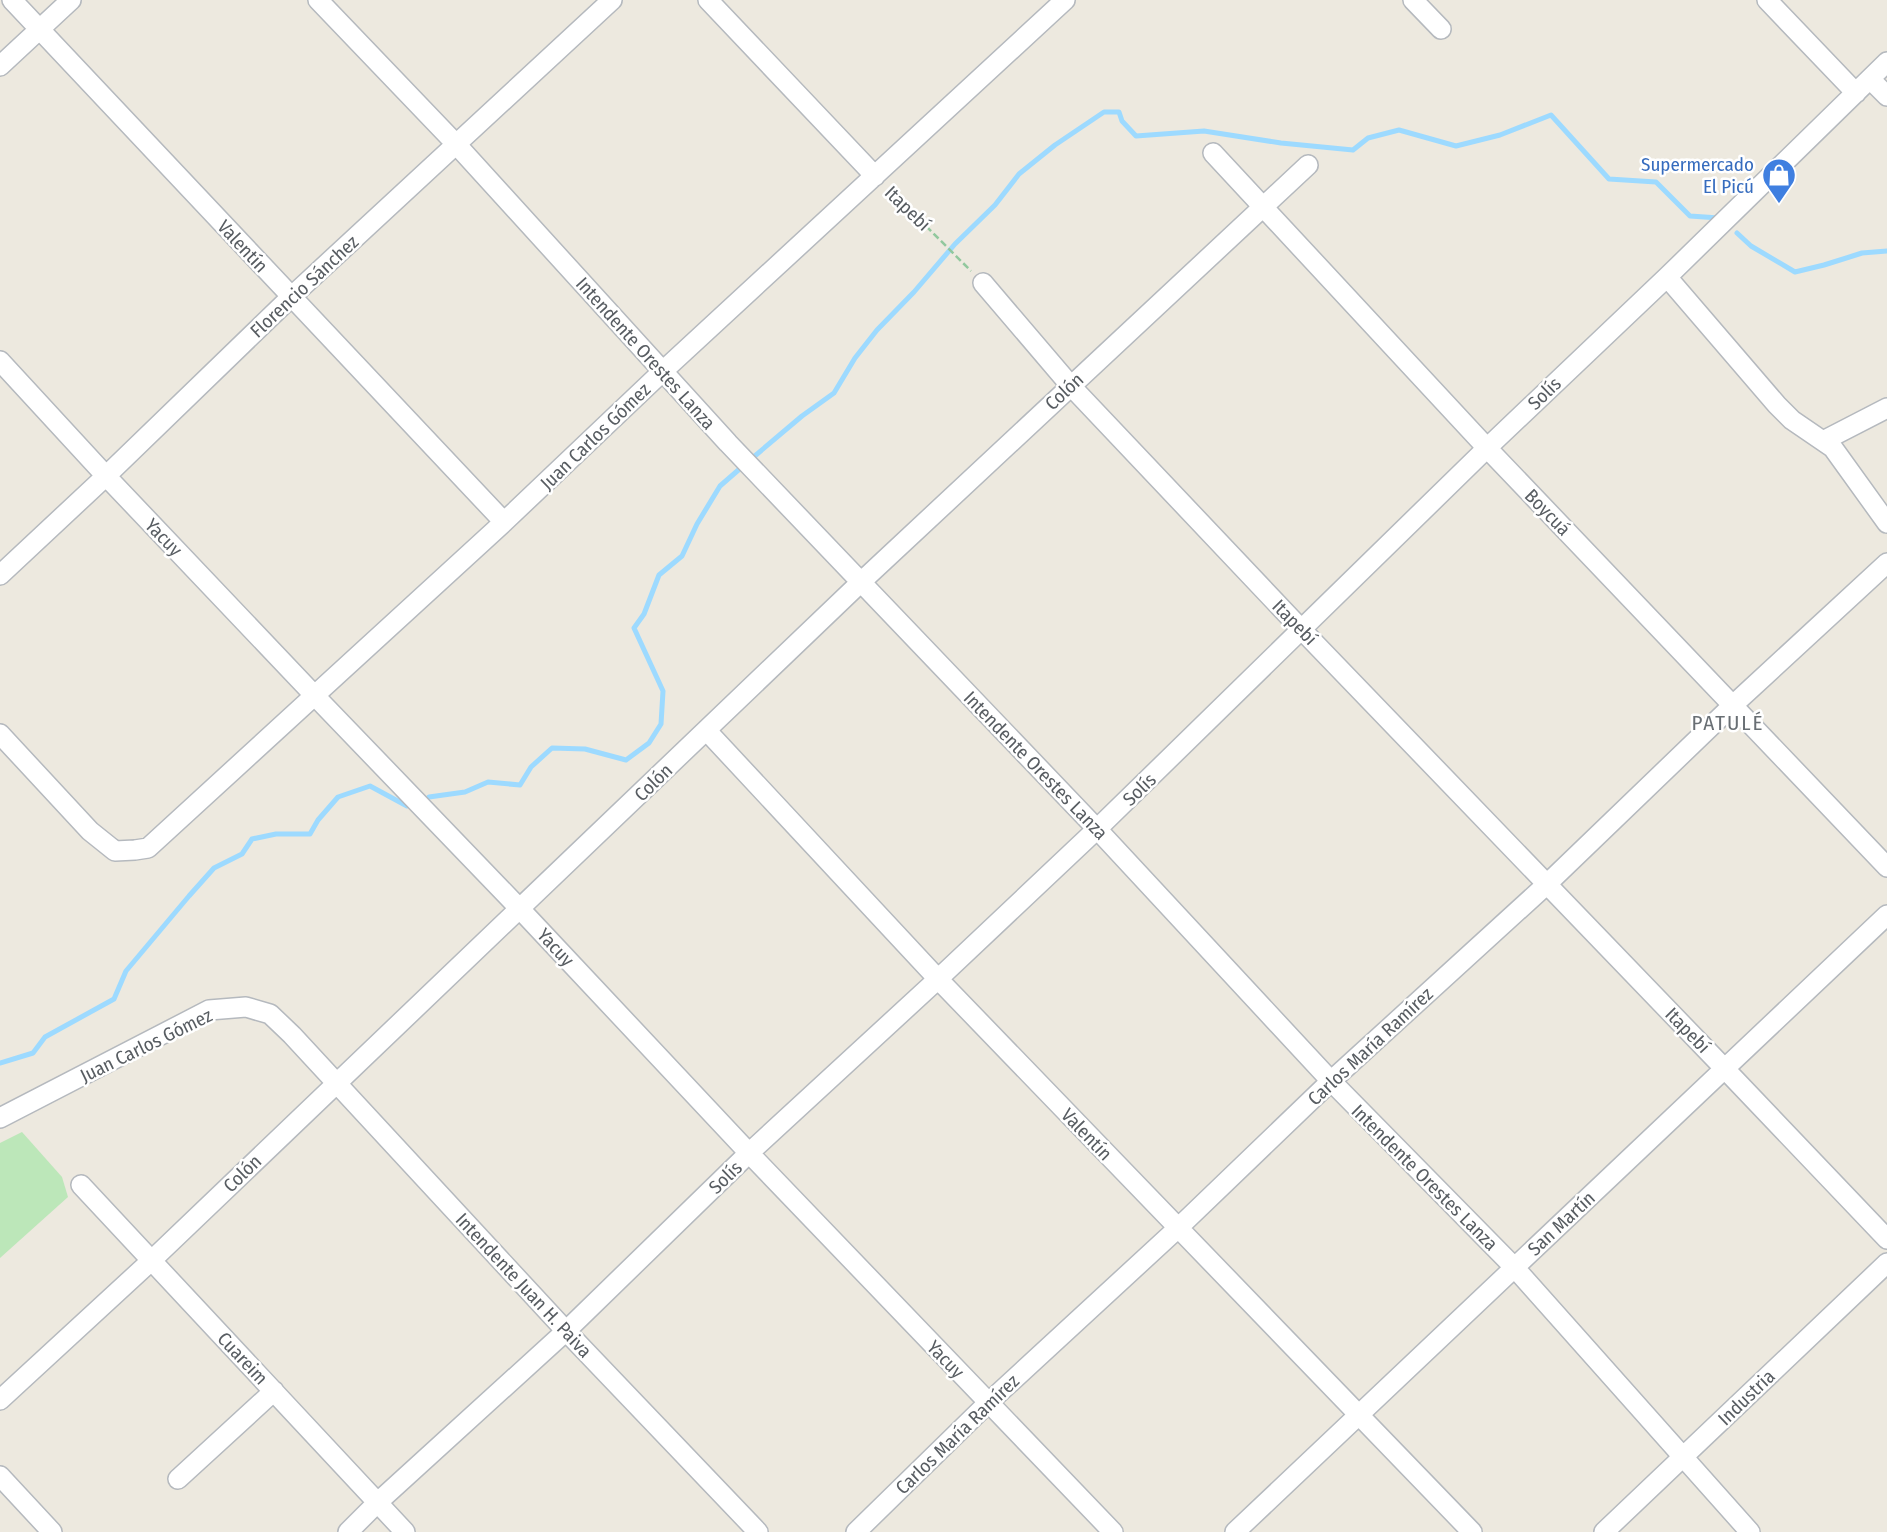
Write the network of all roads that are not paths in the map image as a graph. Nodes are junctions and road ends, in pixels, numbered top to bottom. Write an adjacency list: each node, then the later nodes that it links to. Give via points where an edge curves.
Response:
1 (12, 0): 9 (street, Valentín)
2 (71, 0): 9 (street)
3 (318, 0): 16 (street, Intendente Orestes Lanza)
4 (611, 0): 16 (street, Florencio Sánchez)
5 (708, 0): 19 (street, Itapebí)
6 (1413, 0): 10 (street)
7 (1767, 0): 14 (street)
8 (1063, 1): 19 (street, Juan Carlos Gómez)
9 (40, 29): 12 (street); 23 (street, Valentín)
10 (1441, 29)
11 (1887, 62): 13 (street, Solís)
12 (0, 66)
13 (1870, 79): 14 (street, Solís); 15 (street)
14 (1856, 93): 21 (street, Solís)
15 (1887, 96)
16 (456, 144): 23 (street, Florencio Sánchez); 25 (street, Intendente Orestes Lanza)
17 (1213, 153): 20 (street, Boycuá)
18 (1308, 165): 20 (street, Colón)
19 (875, 176): 25 (street, Juan Carlos Gómez)
20 (1263, 207): 26 (street, Colón); 29 (street, Boycuá)
21 (1667, 277): 28 (street, via 1777,405); 29 (street, Solís)
22 (983, 283): 26 (street, Itapebí)
23 (291, 297): 30 (street, Florencio Sánchez); 31 (street, Valentín)
24 (0, 361): 30 (street, Yacuy)
25 (663, 371): 31 (street, Juan Carlos Gómez); 35 (street, Intendente Orestes Lanza)
26 (1070, 385): 35 (street, Colón); 36 (street, Itapebí)
27 (1887, 408): 28 (street)
28 (1823, 441): 32 (street, via 1833,448)
29 (1487, 448): 36 (street, Solís); 38 (street, Boycuá)
30 (106, 477): 34 (street, Florencio Sánchez); 37 (street, Yacuy)
31 (504, 522): 37 (street, Juan Carlos Gómez)
32 (1887, 523)
33 (1887, 563): 38 (street, Carlos María Ramírez)
34 (0, 575)
35 (861, 582): 39 (street, Colón); 41 (street, Intendente Orestes Lanza)
36 (1301, 629): 41 (street, Solís); 43 (street, Itapebí)
37 (315, 696): 40 (street, Juan Carlos Gómez, via 148,848 135,850 115,850 90,831); 44 (street, Yacuy)
38 (1732, 706): 42 (street, Boycuá); 43 (street, Carlos María Ramírez)
39 (707, 731): 44 (street, Colón); 46 (street, Valentín)
40 (0, 734)
41 (1097, 829): 46 (street, Solís); 49 (street, Intendente Orestes Lanza)
42 (1887, 867)
43 (1546, 885): 48 (street, Itapebí); 49 (street, Carlos María Ramírez)
44 (520, 909): 50 (street, Colón); 52 (street, Yacuy)
45 (1887, 915): 48 (street, San Martín)
46 (938, 979): 52 (street, Solís); 54 (street, Valentín)
47 (292, 1034): 50 (street, Intendente Juan H. Paiva); 51 (street, Juan Carlos Gómez, via 270,1014 246,1007 209,1010)
48 (1724, 1068): 55 (street, Itapebí); 58 (street, San Martín)
49 (1331, 1081): 54 (street, Carlos María Ramírez); 58 (street, Intendente Orestes Lanza)
50 (337, 1082): 56 (street, Colón); 59 (street, Intendente Juan H. Paiva)
51 (0, 1118)
52 (749, 1153): 59 (street, Solís); 62 (street, Yacuy)
53 (81, 1185): 56 (street, Cuareim)
54 (1178, 1228): 62 (street, Carlos María Ramírez); 63 (street, Valentín)
55 (1887, 1239)
56 (152, 1260): 60 (street, Cuareim); 61 (street, Colón)
57 (1887, 1263): 64 (street, Industria)
58 (1514, 1267): 63 (street, San Martín); 64 (street, Intendente Orestes Lanza)
59 (566, 1331): 67 (street, Solís); 71 (street, Intendente Juan H. Paiva)
60 (274, 1391): 66 (street); 67 (street, Cuareim)
61 (0, 1401)
62 (988, 1403): 72 (street, Carlos María Ramírez); 73 (street, Yacuy)
63 (1359, 1414): 74 (street, San Martín); 75 (street, Valentín)
64 (1684, 1456): 76 (street, Industria); 77 (street, Intendente Orestes Lanza)
65 (0, 1476): 68 (street)
66 (178, 1479)
67 (377, 1503): 69 (street, Solís); 70 (street, Cuareim)
68 (52, 1532)
69 (348, 1532)
70 (405, 1532)
71 (758, 1532)
72 (856, 1532)
73 (1113, 1532)
74 (1235, 1532)
75 (1472, 1532)
76 (1604, 1532)
77 (1750, 1532)

